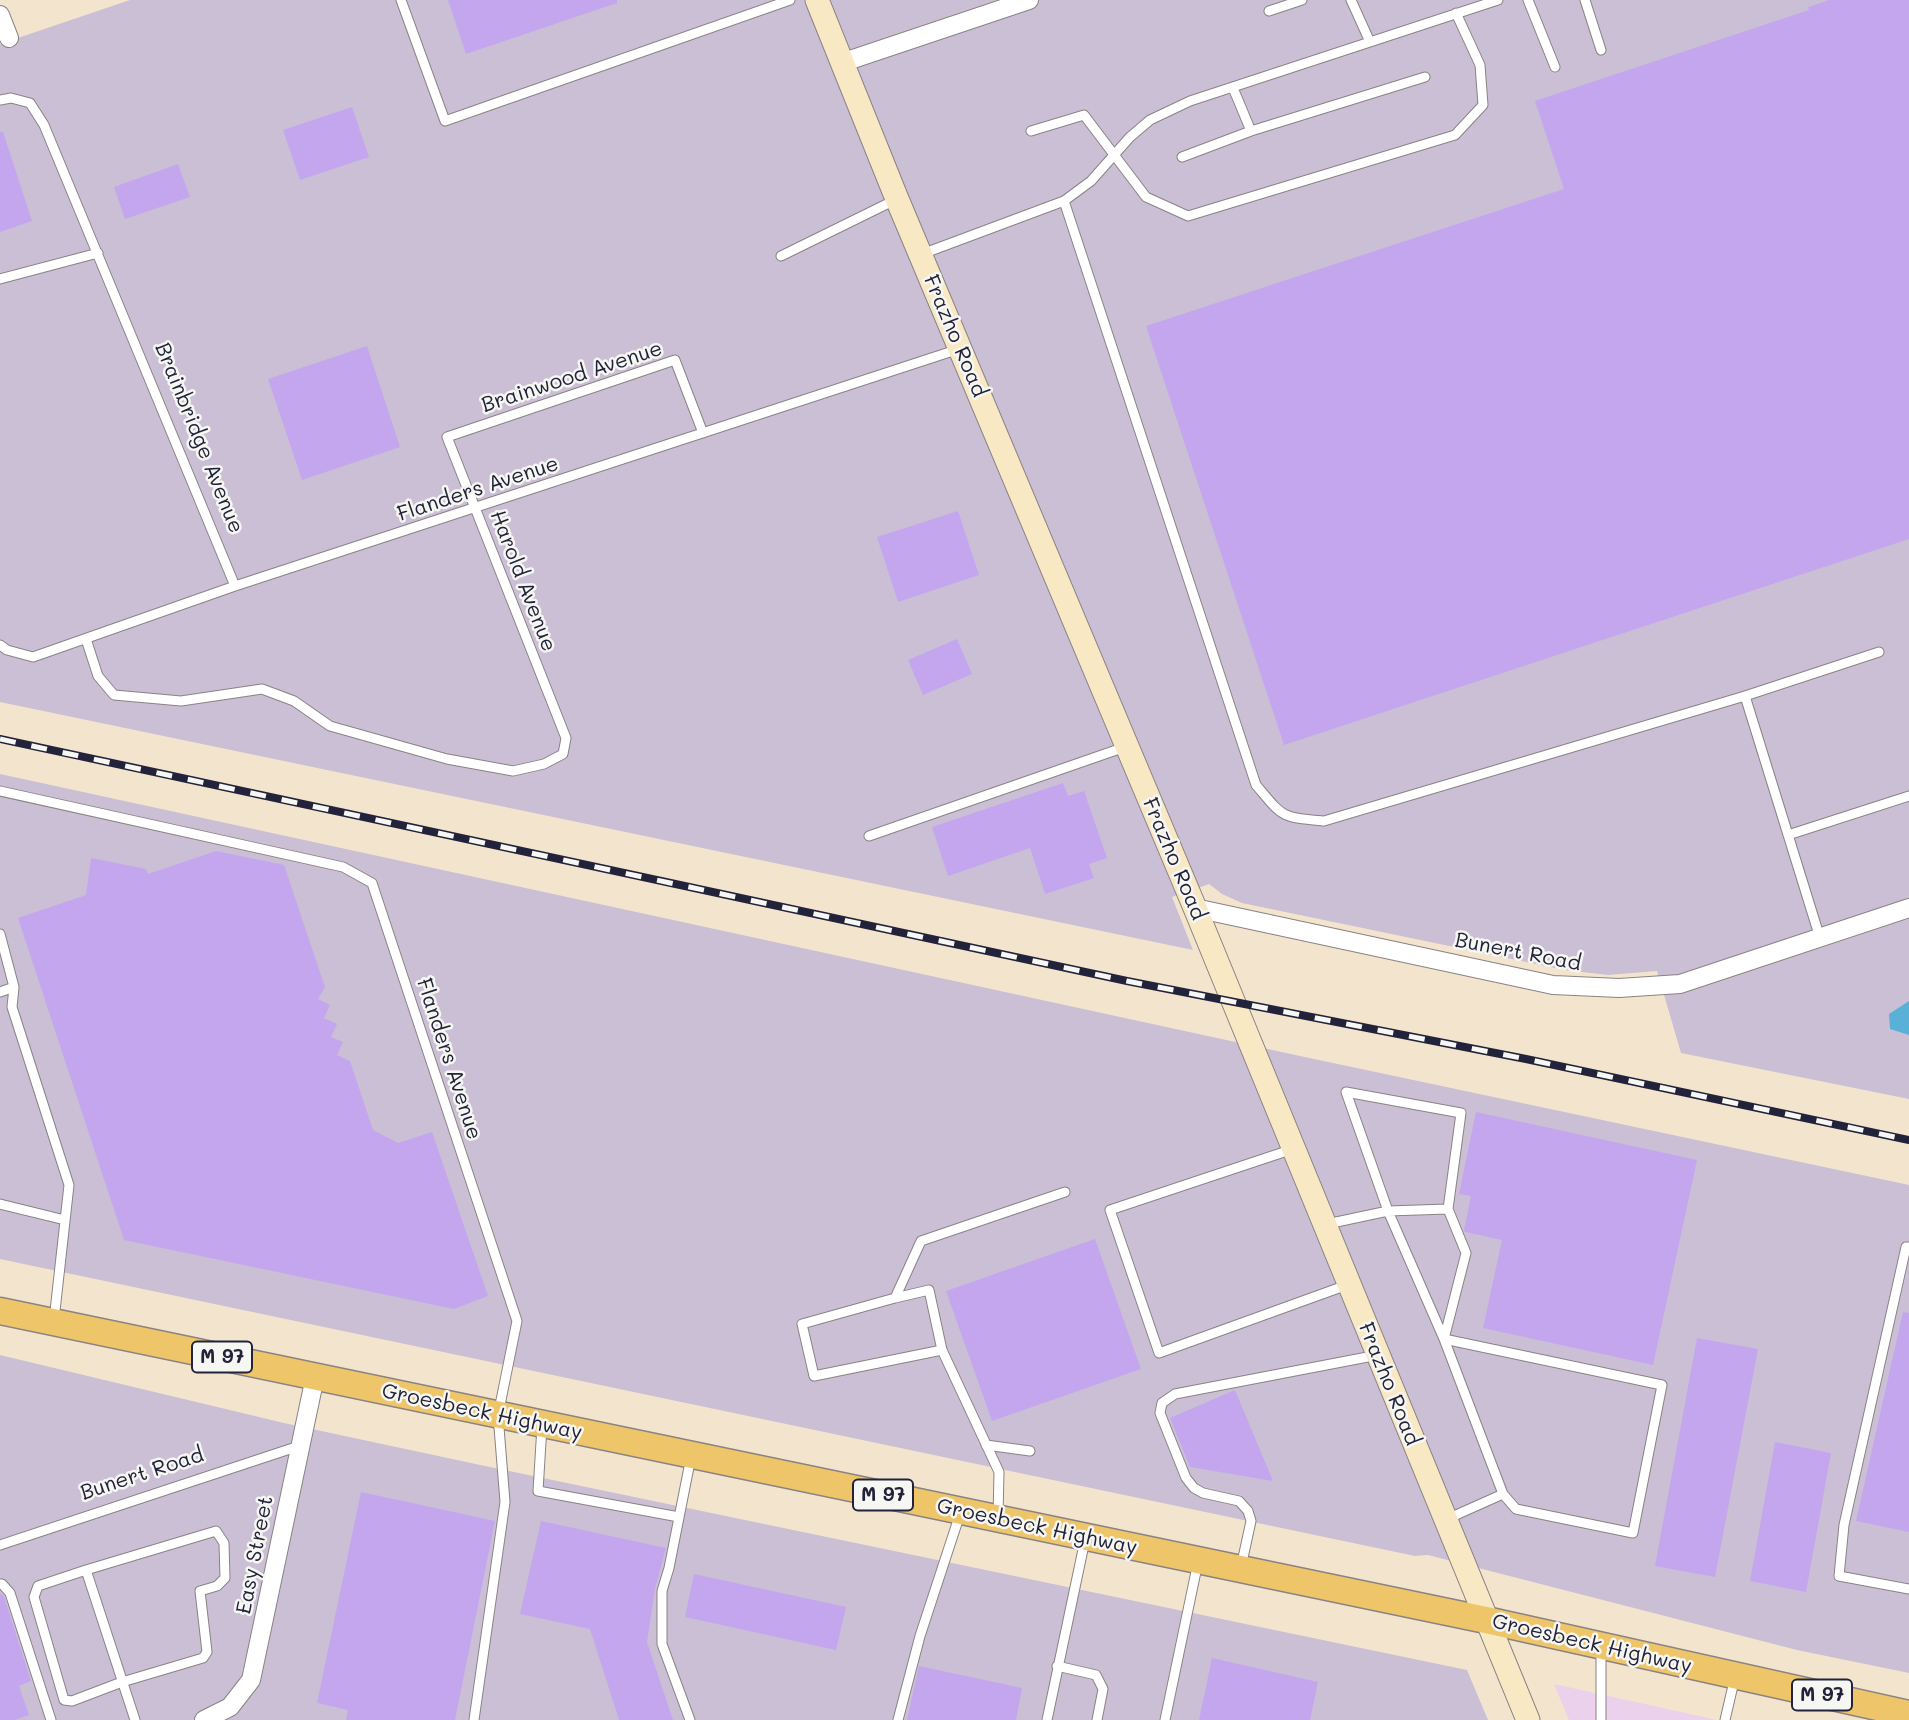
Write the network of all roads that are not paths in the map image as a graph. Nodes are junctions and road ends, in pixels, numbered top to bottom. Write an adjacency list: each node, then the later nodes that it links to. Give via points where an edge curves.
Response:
1 (401, 0): 2 (lane, via 445,121)
2 (790, 0)
3 (817, 0): 16 (street, Frazho Road)
4 (1029, 0): 16 (street)
5 (1303, 0): 10 (lane)
6 (1351, 0): 14 (lane)
7 (1497, 0): 11 (lane)
8 (1528, 0): 17 (lane)
9 (1585, 0): 15 (lane)
10 (1269, 11)
11 (1456, 13): 14 (lane); 23 (lane, via 1480,65 1483,105 1455,135 1188,216 1146,197)
12 (0, 15): 13 (street)
13 (9, 38)
14 (1370, 42): 19 (lane)
15 (1601, 50)
16 (841, 63): 25 (street, Frazho Road)
17 (1555, 67)
18 (1425, 77): 22 (lane)
19 (1233, 88): 22 (lane); 23 (lane, via 1150,120)
20 (0, 100): 27 (lane, Brainbridge Avenue, via 30,103 44,125)
21 (1031, 131): 23 (lane, via 1084,115)
22 (1251, 131): 24 (lane)
23 (1115, 155): 26 (lane)
24 (1182, 156)
25 (897, 199): 28 (street, Frazho Road); 29 (lane)
26 (1064, 201): 28 (lane); 39 (lane, via 1256,785 1282,815 1324,821)
27 (98, 253): 30 (lane); 35 (lane, Brainbridge Avenue)
28 (920, 255): 31 (street, Frazho Road)
29 (781, 256)
30 (0, 279)
31 (961, 348): 32 (lane, Flanders Avenue); 40 (street, Frazho Road)
32 (703, 433): 33 (lane, Brainwood Avenue, via 675,359); 34 (lane, Flanders Avenue)
33 (447, 437): 34 (lane, Harold Avenue)
34 (476, 508): 35 (lane, Flanders Avenue); 36 (lane, Harold Avenue, via 566,738 563,754 544,764 513,771 447,759 330,726 294,701 262,689 181,701 114,695 98,676)
35 (236, 586): 36 (lane, Flanders Avenue)
36 (86, 639): 37 (lane, Flanders Avenue, via 33,657)
37 (4, 648)
38 (1879, 652): 39 (lane)
39 (1745, 696): 43 (lane)
40 (1126, 747): 44 (lane); 45 (street, Frazho Road)
41 (0, 791): 67 (lane, Flanders Avenue, via 343,867 372,883 517,1321)
42 (1909, 796): 43 (lane)
43 (1788, 835): 48 (lane)
44 (869, 836)
45 (1195, 908): 48 (street, Bunert Road, via 1553,985 1593,988 1680,984); 51 (street, Frazho Road)
46 (1909, 908): 48 (street, Bunert Road)
47 (0, 934): 49 (lane)
48 (1820, 938)
49 (14, 987): 50 (lane); 56 (lane, via 12,1007 69,1185)
50 (0, 992)
51 (1293, 1149): 57 (street, Frazho Road); 59 (lane, via 1110,1209 1159,1353)
52 (1065, 1192): 60 (lane, via 921,1241)
53 (0, 1204): 56 (lane)
54 (1448, 1209): 55 (lane); 55 (lane, via 1461,1113 1346,1092); 63 (lane, via 1466,1253)
55 (1388, 1211): 57 (lane); 63 (lane)
56 (65, 1220): 62 (lane)
57 (1325, 1224): 59 (street, Frazho Road)
58 (1909, 1247): 84 (lane, via 1844,1525 1839,1576)
59 (1349, 1285): 65 (street, Frazho Road)
60 (895, 1298): 64 (lane, via 929,1290); 64 (lane, via 802,1324 814,1376)
61 (0, 1311): 62 (main road, Groesbeck Highway / M 97)
62 (54, 1322): 66 (main road, Groesbeck Highway / M 97)
63 (1444, 1339): 73 (lane); 73 (lane, via 1662,1385 1633,1533 1517,1509)
64 (942, 1350): 69 (lane)
65 (1378, 1355): 77 (street, Frazho Road); 81 (lane, via 1175,1394 1162,1403 1160,1413 1194,1489 1238,1501 1248,1511 1251,1521)
66 (315, 1377): 67 (main road, Groesbeck Highway / M 97); 70 (street, Easy Street)
67 (498, 1415): 68 (main road, Groesbeck Highway / M 97); 95 (lane, Flanders Avenue, via 505,1502)
68 (542, 1424): 72 (main road, Groesbeck Highway / M 97); 75 (lane, via 538,1491)
69 (986, 1444): 71 (lane); 76 (lane, via 999,1472)
70 (299, 1446): 79 (lane, Bunert Road); 94 (street, Easy Street, via 251,1680 230,1707)
71 (1030, 1451)
72 (692, 1455): 74 (main road, Groesbeck Highway / M 97); 75 (lane)
73 (1503, 1494): 77 (lane)
74 (961, 1511): 76 (main road, Groesbeck Highway / M 97); 97 (lane)
75 (679, 1517): 96 (lane, via 662,1591 662,1644)
76 (998, 1519): 78 (main road, Groesbeck Highway / M 97)
77 (1445, 1520): 85 (street, Frazho Road)
78 (1086, 1537): 80 (main road, Groesbeck Highway / M 97); 87 (lane)
79 (0, 1545)
80 (1199, 1560): 81 (main road, Groesbeck Highway / M 97); 100 (lane)
81 (1240, 1569): 85 (main road, Groesbeck Highway / M 97)
82 (86, 1570): 89 (lane); 89 (lane, via 38,1586 34,1597 64,1700); 89 (lane, via 216,1531 224,1543 225,1578 200,1591 207,1652)
83 (0, 1584): 92 (lane, via 10,1593)
84 (1909, 1589)
85 (1486, 1620): 86 (main road, Groesbeck Highway / M 97); 101 (street, Frazho Road)
86 (1601, 1646): 88 (main road, Groesbeck Highway / M 97); 102 (lane)
87 (1057, 1666): 98 (lane); 99 (lane, via 1096,1675 1103,1689)
88 (1735, 1675): 90 (main road, Groesbeck Highway / M 97); 103 (lane)
89 (122, 1682): 93 (lane)
90 (1874, 1713): 91 (main road, Groesbeck Highway / M 97)
91 (1909, 1714)
92 (51, 1720)
93 (135, 1720)
94 (204, 1720)
95 (474, 1720)
96 (690, 1720)
97 (898, 1720)
98 (1047, 1720)
99 (1097, 1720)
100 (1165, 1720)
101 (1528, 1720)
102 (1601, 1720)
103 (1726, 1720)

